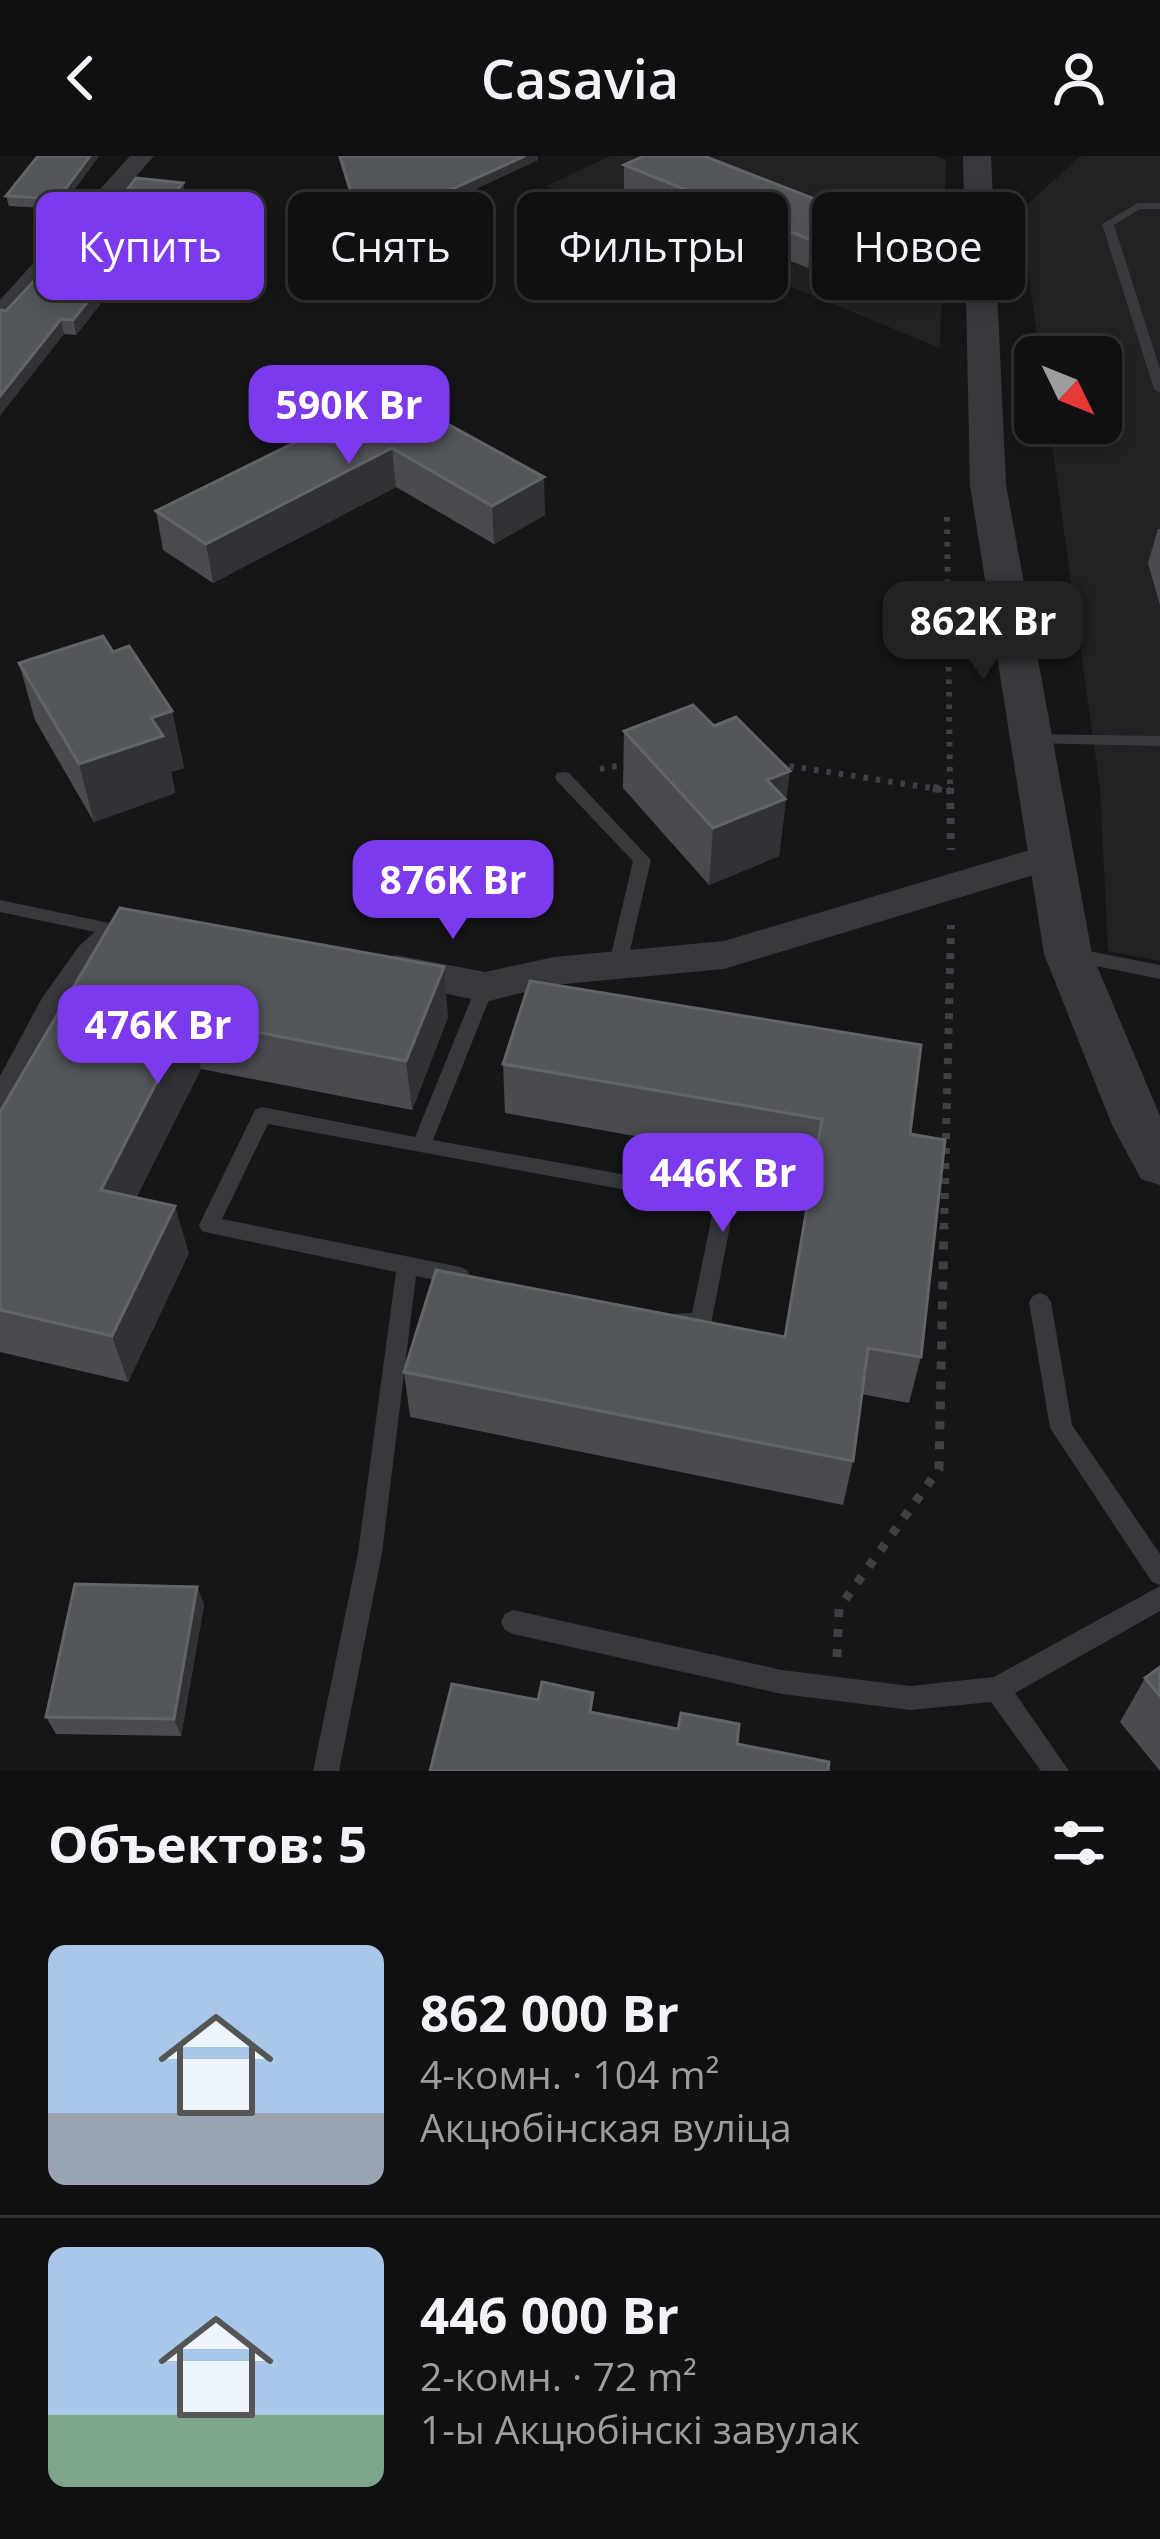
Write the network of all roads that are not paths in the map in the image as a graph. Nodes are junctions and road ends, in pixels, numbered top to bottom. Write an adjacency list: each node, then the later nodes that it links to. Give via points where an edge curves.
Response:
1 (143, 156): 4 (street)
2 (977, 156): 8 (street, via 988,484)
3 (1160, 206): 5 (lane, via 1138,206 1108,224)
4 (0, 316)
5 (1142, 338): 6 (lane); 7 (lane)
6 (1160, 338)
7 (1160, 389)
8 (1032, 740): 9 (lane); 11 (street)
9 (1160, 741)
10 (563, 777): 16 (lane, via 642,860)
11 (1050, 857): 15 (street); 16 (street, via 724,956)
12 (0, 906): 14 (lane)
13 (162, 922): 14 (street)
14 (119, 932): 20 (street, via 87,960)
15 (1068, 954): 18 (lane); 22 (street)
16 (618, 963): 19 (street)
17 (370, 964): 19 (street)
18 (1160, 972)
19 (485, 987): 21 (lane)
20 (0, 1117)
21 (421, 1146): 23 (lane, via 262,1115 209,1225); 26 (lane, via 724,1200 700,1324)
22 (1160, 1164)
23 (407, 1265): 24 (lane); 31 (lane, via 370,1553)
24 (474, 1279)
25 (1040, 1302): 27 (lane, via 1061,1428)
26 (655, 1315)
27 (1160, 1574)
28 (1160, 1598): 30 (lane)
29 (513, 1622): 30 (lane, via 782,1682 910,1697)
30 (997, 1689): 32 (lane)
31 (326, 1771)
32 (1056, 1771)

